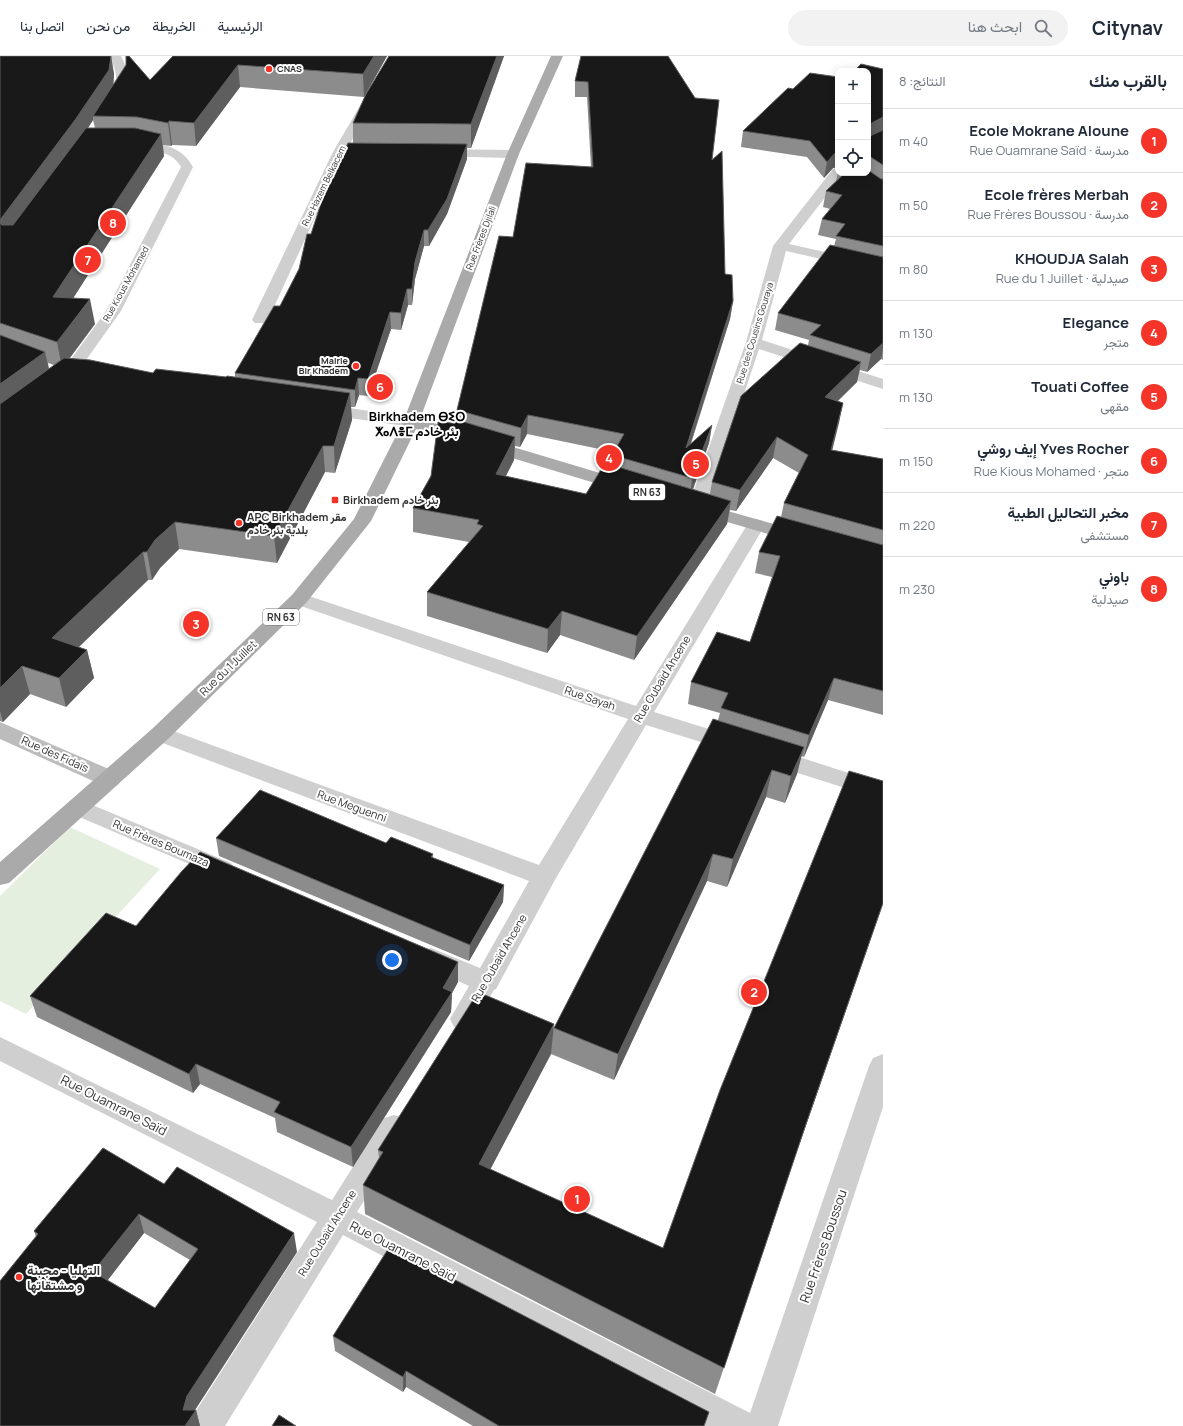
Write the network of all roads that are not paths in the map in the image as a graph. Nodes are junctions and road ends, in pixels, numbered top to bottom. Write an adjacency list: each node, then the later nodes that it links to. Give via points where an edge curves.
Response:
1 (115, 56): 4 (street, via 120,64 124,83)
2 (395, 56): 6 (street, Rue Hazem Belkacem)
3 (557, 56): 9 (main road, Rue Frères Djilali)
4 (107, 112)
5 (117, 146): 15 (street, Rue Kious Mohamed, via 165,150 185,160 187,167 113,311 57,378)
6 (339, 152): 7 (street); 13 (street, Rue Hazem Belkacem)
7 (355, 152)
8 (426, 153): 9 (street)
9 (513, 154): 18 (main road, Rue Frères Djilali)
10 (835, 176): 11 (street, Rue des Cousins Gouraya)
11 (780, 246): 12 (street); 14 (street, Rue des Cousins Gouraya)
12 (883, 268)
13 (260, 320)
14 (754, 342): 16 (street); 20 (street, Rue des Cousins Gouraya)
15 (89, 380)
16 (883, 384)
17 (304, 406): 18 (street)
18 (411, 422): 19 (main road, RN 63); 23 (main road, Rue du 1 Juillet / RN 63, via 362,521)
19 (636, 490)
20 (689, 505): 21 (main road)
21 (756, 525): 22 (main road); 24 (street, Rue Oubaïd Ahcene)
22 (816, 542)
23 (299, 600): 24 (street, Rue Sayah); 26 (main road, Rue du 1 Juillet / RN 63)
24 (640, 715): 28 (street, Rue Sayah); 31 (street, Rue Oubaïd Ahcene)
25 (0, 730): 27 (street, Rue des Fidaïs)
26 (160, 734): 27 (main road, Rue du 1 Juillet / RN 63); 31 (street, Rue Meguenni)
27 (110, 779): 29 (main road, Rue du 1 Juillet / RN 63)
28 (883, 792)
29 (78, 807): 30 (main road, Rue du 1 Juillet / RN 63); 32 (street, Rue Frères Boumaza)
30 (0, 876)
31 (544, 877): 34 (street, Rue Oubaïd Ahcene)
32 (246, 879)
33 (414, 951): 34 (street)
34 (487, 982): 35 (street, Rue Oubaïd Ahcene)
35 (452, 1036)
36 (0, 1048): 39 (street, Rue Ouamrane Saïd)
37 (883, 1066): 42 (street, Rue Frères Boussou)
38 (406, 1110): 39 (street, Rue Oubaïd Ahcene)
39 (337, 1217): 40 (street, Rue Oubaïd Ahcene); 41 (street, Rue Ouamrane Saïd)
40 (206, 1426)
41 (740, 1426)
42 (762, 1426)

